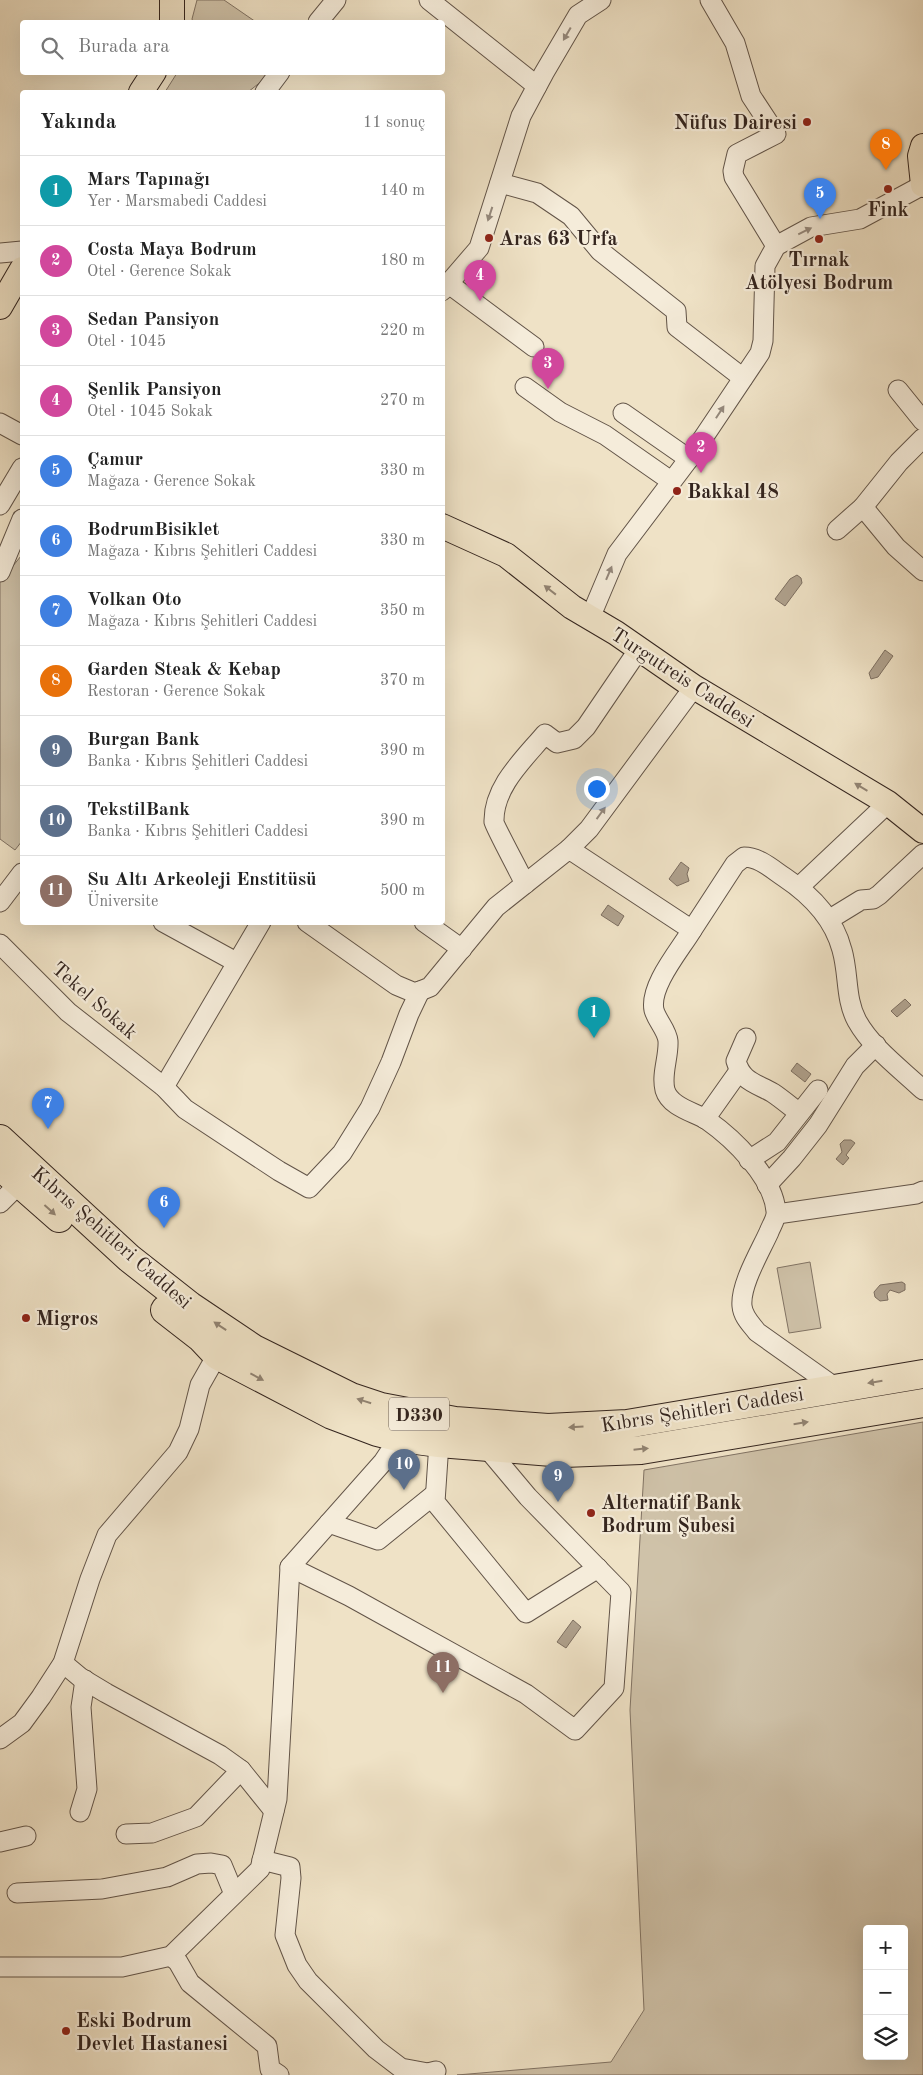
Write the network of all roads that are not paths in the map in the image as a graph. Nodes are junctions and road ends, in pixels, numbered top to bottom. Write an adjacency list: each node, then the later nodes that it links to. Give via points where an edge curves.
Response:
1 (172, 0): 6 (main road)
2 (336, 0): 7 (street)
3 (429, 0): 10 (street)
4 (601, 0): 10 (street, one-way to 10, via 578,16)
5 (710, 0): 16 (street, via 735,43 751,96 776,134 737,154 733,171)
6 (172, 20)
7 (320, 20)
8 (152, 75): 11 (main road)
9 (278, 75): 12 (street)
10 (537, 86): 14 (street, via 521,116)
11 (142, 90)
12 (266, 90)
13 (923, 146): 15 (main road, via 920,156)
14 (500, 183): 20 (street, one-way to 20, via 479,248); 23 (street, via 538,193 571,216 600,251 676,311 677,327)
15 (923, 185): 16 (street, one-way to 15, via 811,228 860,219)
16 (776, 246): 23 (street, via 764,266 760,353)
17 (20, 251): 18 (street)
18 (0, 253)
19 (20, 272): 21 (main road)
20 (446, 288): 22 (street, via 504,323)
21 (0, 307)
22 (534, 347)
23 (742, 378): 31 (street, one-way to 23)
24 (524, 387): 33 (street, via 560,412 605,435)
25 (898, 390): 27 (street)
26 (623, 413): 31 (street)
27 (923, 421)
28 (0, 422): 29 (street)
29 (20, 434)
30 (923, 438): 35 (street, via 899,462)
31 (689, 459): 33 (street)
32 (20, 471): 34 (street)
33 (671, 480): 43 (street, one-way to 33, via 617,554)
34 (0, 505)
35 (864, 507): 40 (street); 41 (street, via 896,547)
36 (0, 512): 37 (street)
37 (20, 522)
38 (20, 527): 42 (street)
39 (445, 527): 43 (main road, Turgutreis Caddesi, one-way to 39, via 506,555)
40 (837, 530)
41 (923, 571)
42 (0, 572)
43 (590, 618): 44 (main road, Turgutreis Caddesi)
44 (638, 649): 45 (main road, Turgutreis Caddesi); 51 (street, via 574,739 557,743 545,734 505,783 497,801 494,824)
45 (694, 687): 46 (main road, Turgutreis Caddesi, one-way to 45); 48 (street, one-way to 45, via 589,829)
46 (888, 803): 47 (main road, Turgutreis Caddesi); 52 (street)
47 (920, 824)
48 (569, 849): 51 (street); 59 (street)
49 (923, 854): 54 (street, via 879,895 861,900)
50 (20, 876): 53 (street)
51 (525, 884): 61 (street, via 496,908)
52 (800, 888): 54 (street); 59 (street, via 754,857 744,857 735,864)
53 (0, 902)
54 (830, 919): 65 (street, via 842,950 850,1006)
55 (168, 925): 62 (street)
56 (259, 925): 62 (street)
57 (311, 925): 63 (street, via 396,985 415,993)
58 (428, 925): 61 (street)
59 (692, 930): 71 (street, via 655,988 654,1009 667,1037 664,1076 669,1097)
60 (0, 944): 67 (street, Tekel Sokak, via 68,1012)
61 (462, 948): 63 (street, via 430,988)
62 (236, 962): 67 (street)
63 (420, 991): 67 (street, Tekel Sokak, via 370,1108 342,1154 309,1188 185,1109)
64 (746, 1038): 66 (street, via 736,1061)
65 (876, 1045): 69 (street); 75 (street, via 855,1066 818,1126)
66 (739, 1071): 70 (street); 71 (street)
67 (164, 1087)
68 (818, 1090): 70 (street)
69 (923, 1090)
70 (798, 1112): 73 (street, via 777,1142)
71 (705, 1119): 73 (street)
72 (0, 1139): 83 (highway, Kıbrıs Şehitleri Caddesi / D330, one-way to 72, via 381,1407 351,1397 254,1349 190,1306 129,1258)
73 (749, 1160): 75 (street)
74 (10, 1175): 77 (street); 79 (highway, Kıbrıs Şehitleri Caddesi / D330, one-way to 79)
75 (767, 1185): 78 (street)
76 (923, 1191): 78 (street)
77 (0, 1203)
78 (777, 1214): 81 (street, via 742,1293 742,1308 757,1332)
79 (217, 1355): 84 (highway, Kıbrıs Şehitleri Caddesi / D330, one-way to 84, via 332,1415); 91 (street, via 200,1385 189,1429 178,1452 107,1535)
80 (923, 1374): 81 (highway, Kıbrıs Şehitleri Caddesi / D330, one-way to 81)
81 (836, 1388): 83 (highway, Kıbrıs Şehitleri Caddesi / D330, one-way to 83, via 627,1424 548,1428 455,1421)
82 (923, 1403): 86 (highway, Kıbrıs Şehitleri Caddesi / D330, one-way to 82, via 564,1453 641,1450)
83 (414, 1412): 84 (street)
84 (401, 1438): 85 (highway, Kıbrıs Şehitleri Caddesi / D330); 88 (street, via 384,1462)
85 (439, 1443): 86 (highway, Kıbrıs Şehitleri Caddesi / D330); 87 (street)
86 (486, 1447): 90 (street, via 528,1497)
87 (435, 1494): 88 (street, via 378,1540); 90 (street, via 435,1502 526,1613)
88 (329, 1523): 89 (street)
89 (290, 1567): 90 (street, via 526,1694 576,1730 614,1688 621,1592); 95 (street)
90 (598, 1568)
91 (63, 1663): 92 (street); 93 (street, via 22,1723)
92 (85, 1680): 94 (street); 96 (street, via 81,1707 88,1789)
93 (0, 1739)
94 (241, 1770): 95 (street); 97 (street, via 196,1817 152,1833)
95 (274, 1811): 100 (street)
96 (80, 1812)
97 (126, 1834)
98 (26, 1836): 99 (street)
99 (0, 1842)
100 (262, 1860): 102 (street, via 260,1869); 105 (street, via 290,1867 292,1878 285,1934 297,1965 308,1981 376,2049 401,2068 428,2073)
101 (17, 1893): 102 (street, via 102,1889 167,1877 197,1864 211,1863 222,1865)
102 (234, 1894): 103 (street)
103 (171, 1956): 104 (street, via 122,1967); 106 (street, via 190,1983 267,2046 270,2070)
104 (0, 1967)
105 (436, 2071)
106 (279, 2075)

